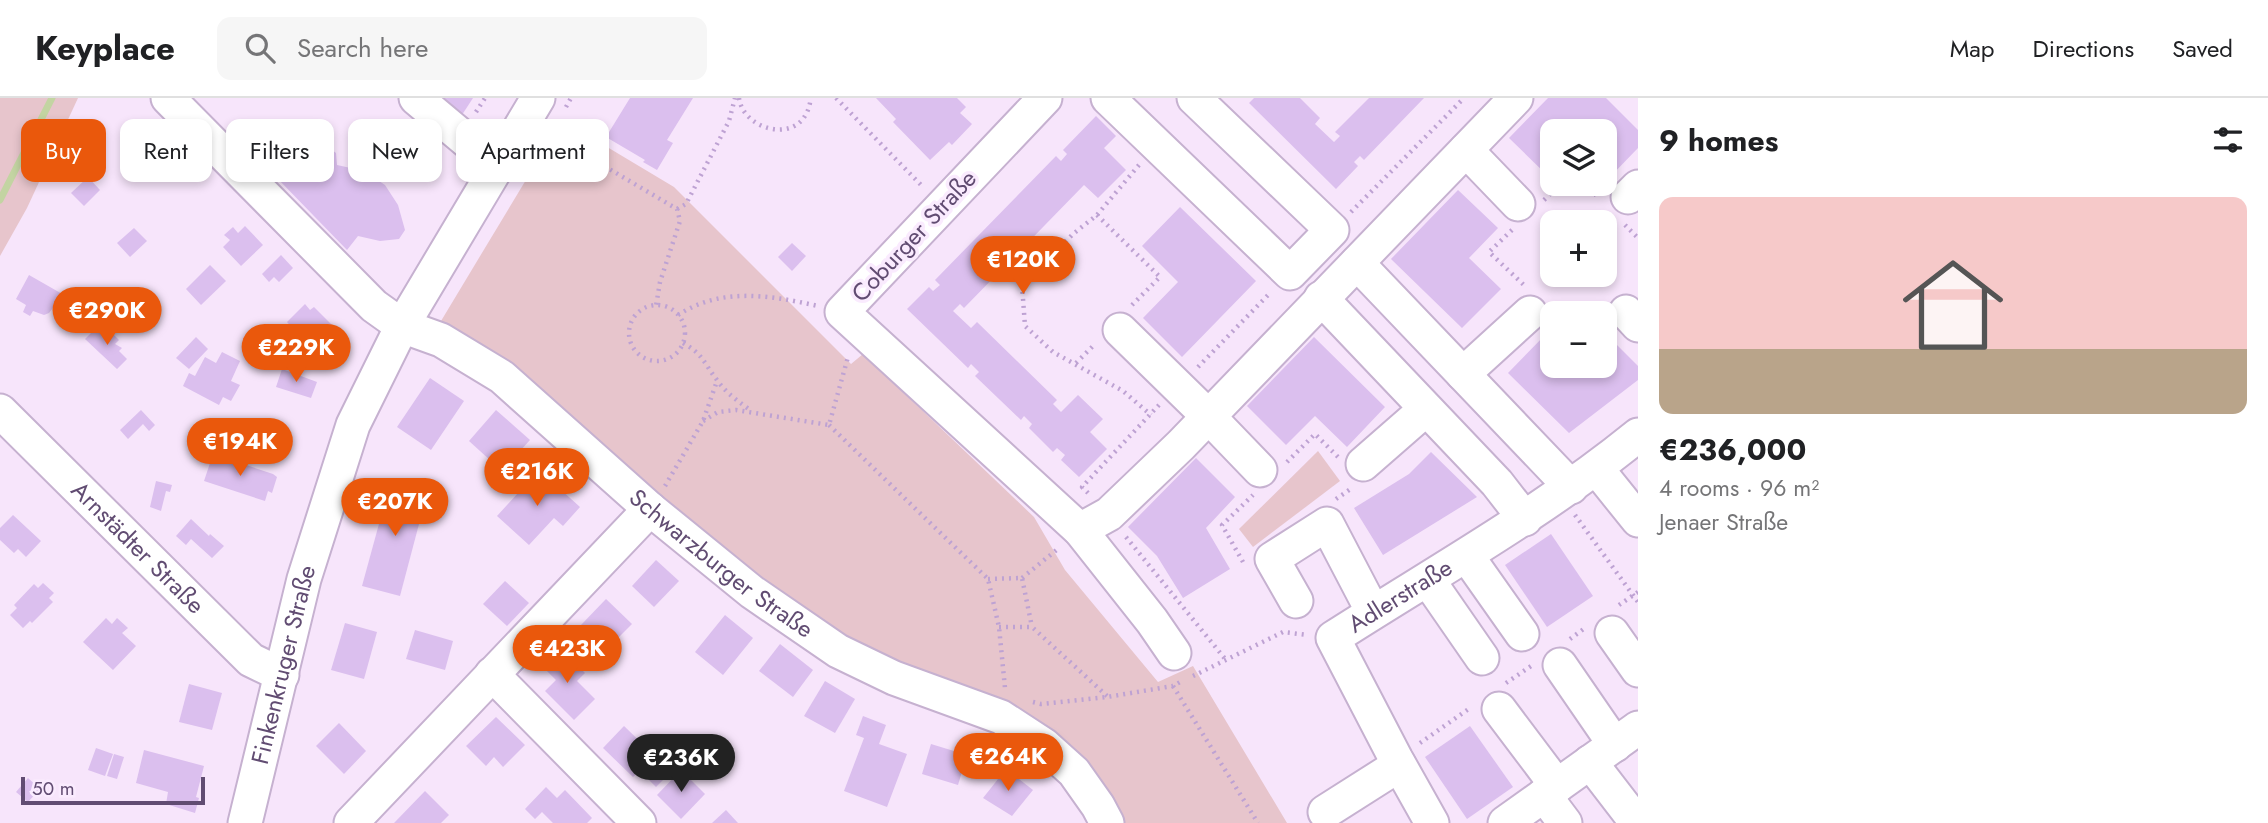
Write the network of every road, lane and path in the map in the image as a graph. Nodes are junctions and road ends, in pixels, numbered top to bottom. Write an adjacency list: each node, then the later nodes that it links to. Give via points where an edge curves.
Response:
1 (168, 98): 31 (street, Schwarzburger Straße, via 374,306)
2 (416, 98): 14 (street)
3 (571, 98): 12 (path)
4 (737, 98): 5 (path, via 750,120 768,129 789,128 806,116); 21 (path, via 686,204)
5 (811, 98)
6 (836, 98): 20 (path)
7 (1108, 98): 15 (street)
8 (1194, 98): 24 (street)
9 (1464, 98): 24 (path)
10 (1516, 98): 16 (street)
11 (1031, 103): 20 (street, Coburger Straße)
12 (551, 104): 13 (street, Finkenkruger Straße)
13 (538, 119)
14 (456, 132)
15 (1155, 145): 23 (path); 24 (street, via 1290,273)
16 (1466, 150): 22 (street); 25 (street)
17 (609, 169): 21 (path)
18 (488, 182): 31 (street, Finkenkruger Straße)
19 (1545, 196): 22 (path)
20 (942, 206): 30 (street, Coburger Straße)
21 (677, 209): 28 (path, via 680,221)
22 (1524, 212): 27 (path, via 1489,252)
23 (1097, 215): 32 (path, via 1160,277); 34 (path, via 1023,285 1025,326 1053,352)
24 (1332, 230)
25 (1357, 263): 26 (street); 35 (street)
26 (1321, 298): 37 (street); 41 (street)
27 (1531, 304): 35 (street)
28 (656, 306): 29 (path); 33 (path, via 641,311 631,323 630,339 637,353 651,361 667,360)
29 (678, 315): 30 (path, via 695,303 730,295 764,297); 33 (path, via 684,328)
30 (850, 319): 43 (path); 49 (street, Coburger Straße)
31 (402, 326): 48 (street, Schwarzburger Straße, via 441,340 502,377); 70 (street, Finkenkruger Straße, via 353,425 304,579)
32 (1116, 326): 34 (path); 41 (street)
33 (683, 343): 36 (path, via 699,352)
34 (1076, 363): 40 (path, via 1123,391)
35 (1463, 374): 47 (street)
36 (717, 380): 39 (path); 42 (path)
37 (1426, 409): 45 (street); 50 (street)
38 (0, 411): 70 (street, Arnstädter Straße, via 251,660)
39 (751, 411): 42 (path, via 718,412); 43 (path)
40 (1151, 415)
41 (1208, 416): 46 (street); 49 (street)
42 (703, 421): 48 (path)
43 (829, 425): 54 (path)
44 (1638, 435): 47 (street, Adlerstraße)
45 (1363, 464)
46 (1260, 470)
47 (1576, 483): 50 (street, Adlerstraße); 51 (street); 56 (path)
48 (650, 509): 69 (street); 82 (street, Schwarzburger Straße, via 752,592 838,651 894,678 1001,717 1044,745 1074,772)
49 (1083, 519): 53 (path); 66 (path); 67 (street, Coburger Straße, via 1152,621)
50 (1525, 519): 52 (street, Adlerstraße)
51 (1638, 520)
52 (1467, 556): 55 (street, Adlerstraße); 64 (street)
53 (1022, 578): 54 (path); 62 (path)
54 (988, 579): 61 (path)
55 (1428, 580): 59 (street, Adlerstraße); 65 (street)
56 (1636, 594): 58 (path); 60 (path)
57 (1296, 601): 59 (street, via 1272,559 1327,524)
58 (1638, 602)
59 (1373, 612): 63 (street, Adlerstraße)
60 (1604, 624): 64 (path); 68 (street)
61 (999, 626): 62 (path); 71 (path)
62 (1032, 627): 72 (path)
63 (1332, 638): 66 (path, via 1283,632); 76 (street, Adlerstraße)
64 (1547, 650): 73 (path); 75 (street)
65 (1482, 658)
66 (1226, 660): 67 (path)
67 (1174, 669): 72 (path); 83 (path)
68 (1638, 670)
69 (492, 674): 80 (street); 81 (street)
70 (282, 675): 79 (street, Finkenkruger Straße)
71 (1006, 697)
72 (1107, 697): 74 (path)
73 (1490, 701): 76 (path); 77 (street)
74 (1029, 702)
75 (1614, 745): 77 (street); 87 (street)
76 (1397, 762): 78 (street); 84 (street, Adlerstraße)
77 (1550, 791): 85 (street); 86 (street)
78 (1325, 813)
79 (245, 823)
80 (351, 823)
81 (639, 823)
82 (1107, 823)
83 (1258, 823)
84 (1432, 823)
85 (1505, 823)
86 (1565, 823)
87 (1637, 823)

